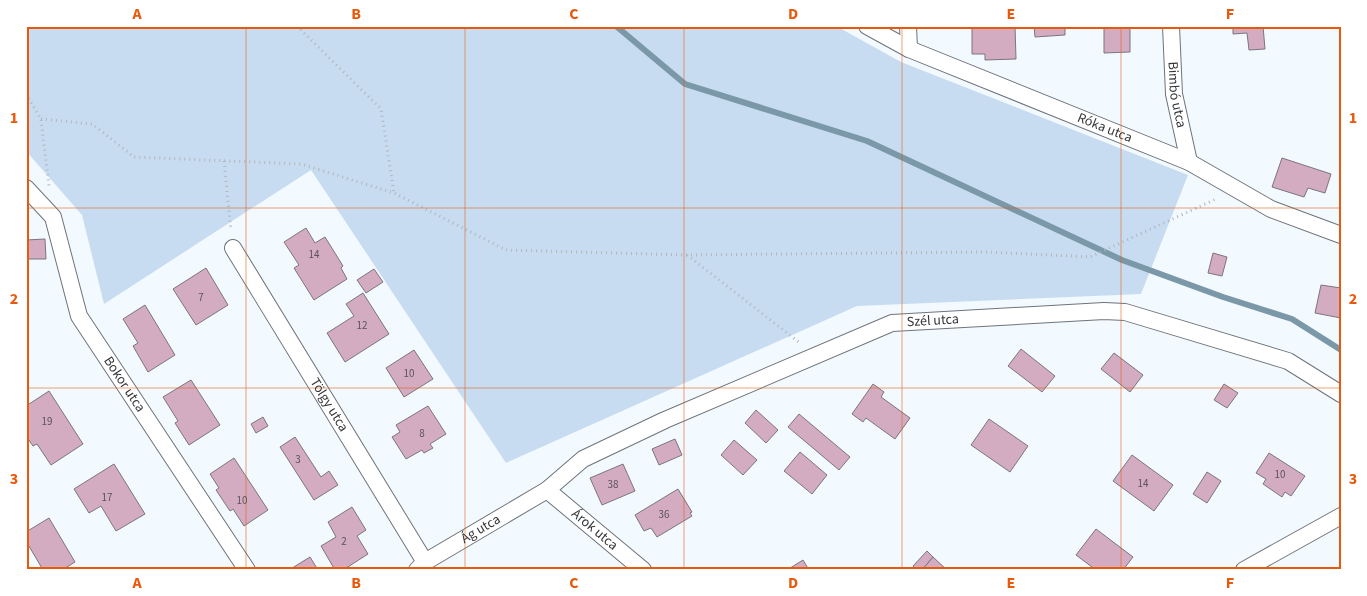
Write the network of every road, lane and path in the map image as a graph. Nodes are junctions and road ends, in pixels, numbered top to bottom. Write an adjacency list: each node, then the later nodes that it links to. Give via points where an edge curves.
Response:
1 (297, 26): 13 (path, via 381,110)
2 (867, 26): 5 (street, Róka utca)
3 (908, 26): 5 (street)
4 (1171, 26): 9 (street, Bimbó utca, via 1174,94)
5 (908, 48): 9 (street, Róka utca)
6 (26, 94): 7 (path)
7 (41, 119): 8 (path, via 92,124 134,157); 10 (path)
8 (224, 161): 13 (path, via 301,164); 15 (path)
9 (1189, 162): 12 (street, Róka utca)
10 (50, 187)
11 (26, 188): 22 (street, Bokor utca, via 53,217 80,316)
12 (1236, 189): 14 (street, Róka utca, via 1272,208); 16 (path, via 1090,257 988,252)
13 (394, 193): 16 (path, via 506,250)
14 (1341, 234)
15 (233, 248): 21 (street, Tölgy utca)
16 (686, 255): 17 (path)
17 (816, 356): 18 (street, Szél utca, via 892,323 1125,312 1288,361); 19 (street, Szél utca, via 665,420 583,459)
18 (1341, 394)
19 (547, 490): 21 (street, Ág utca); 23 (street, Árok utca)
20 (1341, 516): 24 (street)
21 (421, 566)
22 (247, 570)
23 (643, 570)
24 (1244, 570)

